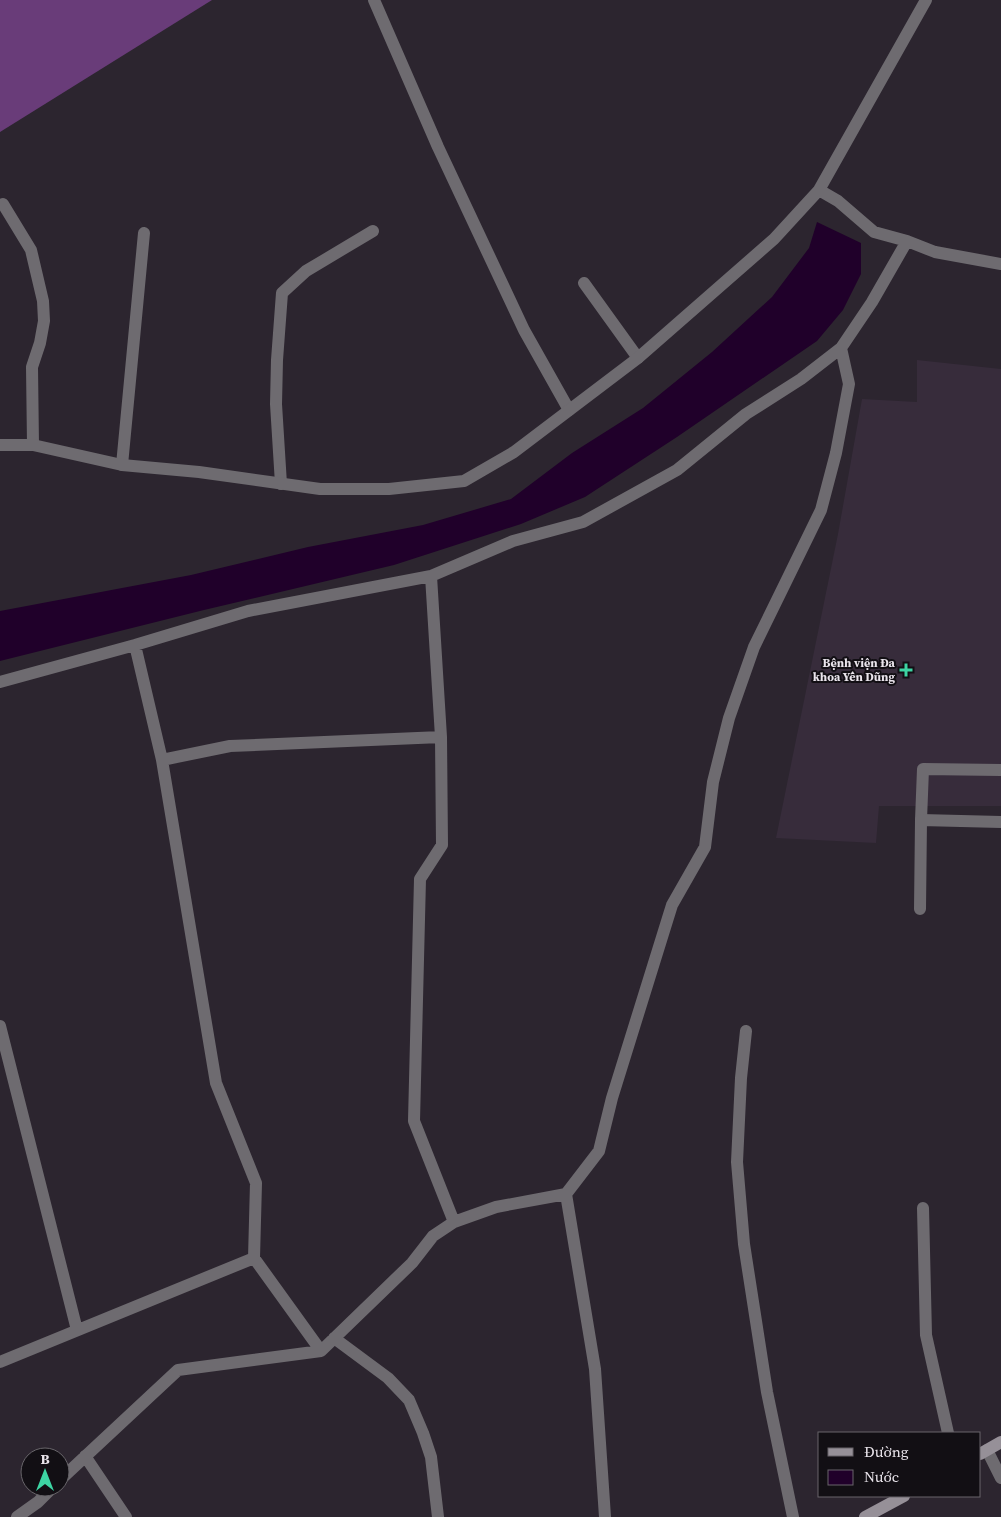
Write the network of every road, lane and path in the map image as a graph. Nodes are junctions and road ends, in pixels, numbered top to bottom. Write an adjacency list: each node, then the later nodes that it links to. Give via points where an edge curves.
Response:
1 (374, 0): 12 (street, via 520,322)
2 (926, 0): 3 (street)
3 (820, 190): 7 (street, via 874,232); 11 (street, via 774,239)
4 (3, 204): 13 (street, via 31,250 43,301 44,321 32,366)
5 (373, 231): 16 (street, via 306,271 282,293 276,404)
6 (144, 233): 15 (street)
7 (906, 241): 8 (street, via 935,252); 10 (street, via 872,302)
8 (1001, 264)
9 (584, 283): 11 (street)
10 (841, 348): 17 (street, via 801,379 746,414 677,470 583,522 513,541); 28 (street, via 849,384 821,510 754,647 729,718 713,782 706,847 672,905 612,1098 599,1151)
11 (638, 358): 12 (street)
12 (569, 410): 16 (street, via 514,452 464,481 389,489 320,489)
13 (33, 444): 14 (street); 15 (street)
14 (0, 445)
15 (122, 465): 16 (street)
16 (281, 484)
17 (431, 576): 18 (street, via 248,611); 20 (street)
18 (136, 644): 19 (street); 21 (street)
19 (0, 682)
20 (440, 736): 21 (street, via 230,746); 30 (street, via 442,844 420,879 414,1120)
21 (162, 760): 31 (street, via 216,1083 256,1182)
22 (1001, 770): 23 (street, via 924,769)
23 (921, 820): 24 (street); 25 (street)
24 (1001, 822)
25 (920, 909)
26 (0, 1026): 32 (street)
27 (746, 1031): 48 (street, via 737,1162 744,1244 767,1392)
28 (566, 1194): 30 (street, via 496,1207); 47 (street, via 595,1369)
29 (924, 1208): 36 (street, via 926,1335)
30 (454, 1222): 33 (street, via 433,1236 412,1263)
31 (254, 1258): 32 (street); 34 (street)
32 (77, 1330): 35 (street)
33 (334, 1338): 34 (street); 46 (street, via 388,1378 409,1400 430,1457)
34 (321, 1351): 39 (street, via 178,1370)
35 (0, 1362)
36 (948, 1432)
37 (1001, 1442): 38 (main road)
38 (983, 1452): 41 (street)
39 (85, 1456): 40 (street); 45 (street)
40 (70, 1470)
41 (1001, 1478)
42 (43, 1497): 44 (street)
43 (902, 1497): 49 (main road)
44 (17, 1517)
45 (126, 1517)
46 (438, 1517)
47 (605, 1517)
48 (793, 1517)
49 (865, 1517)

